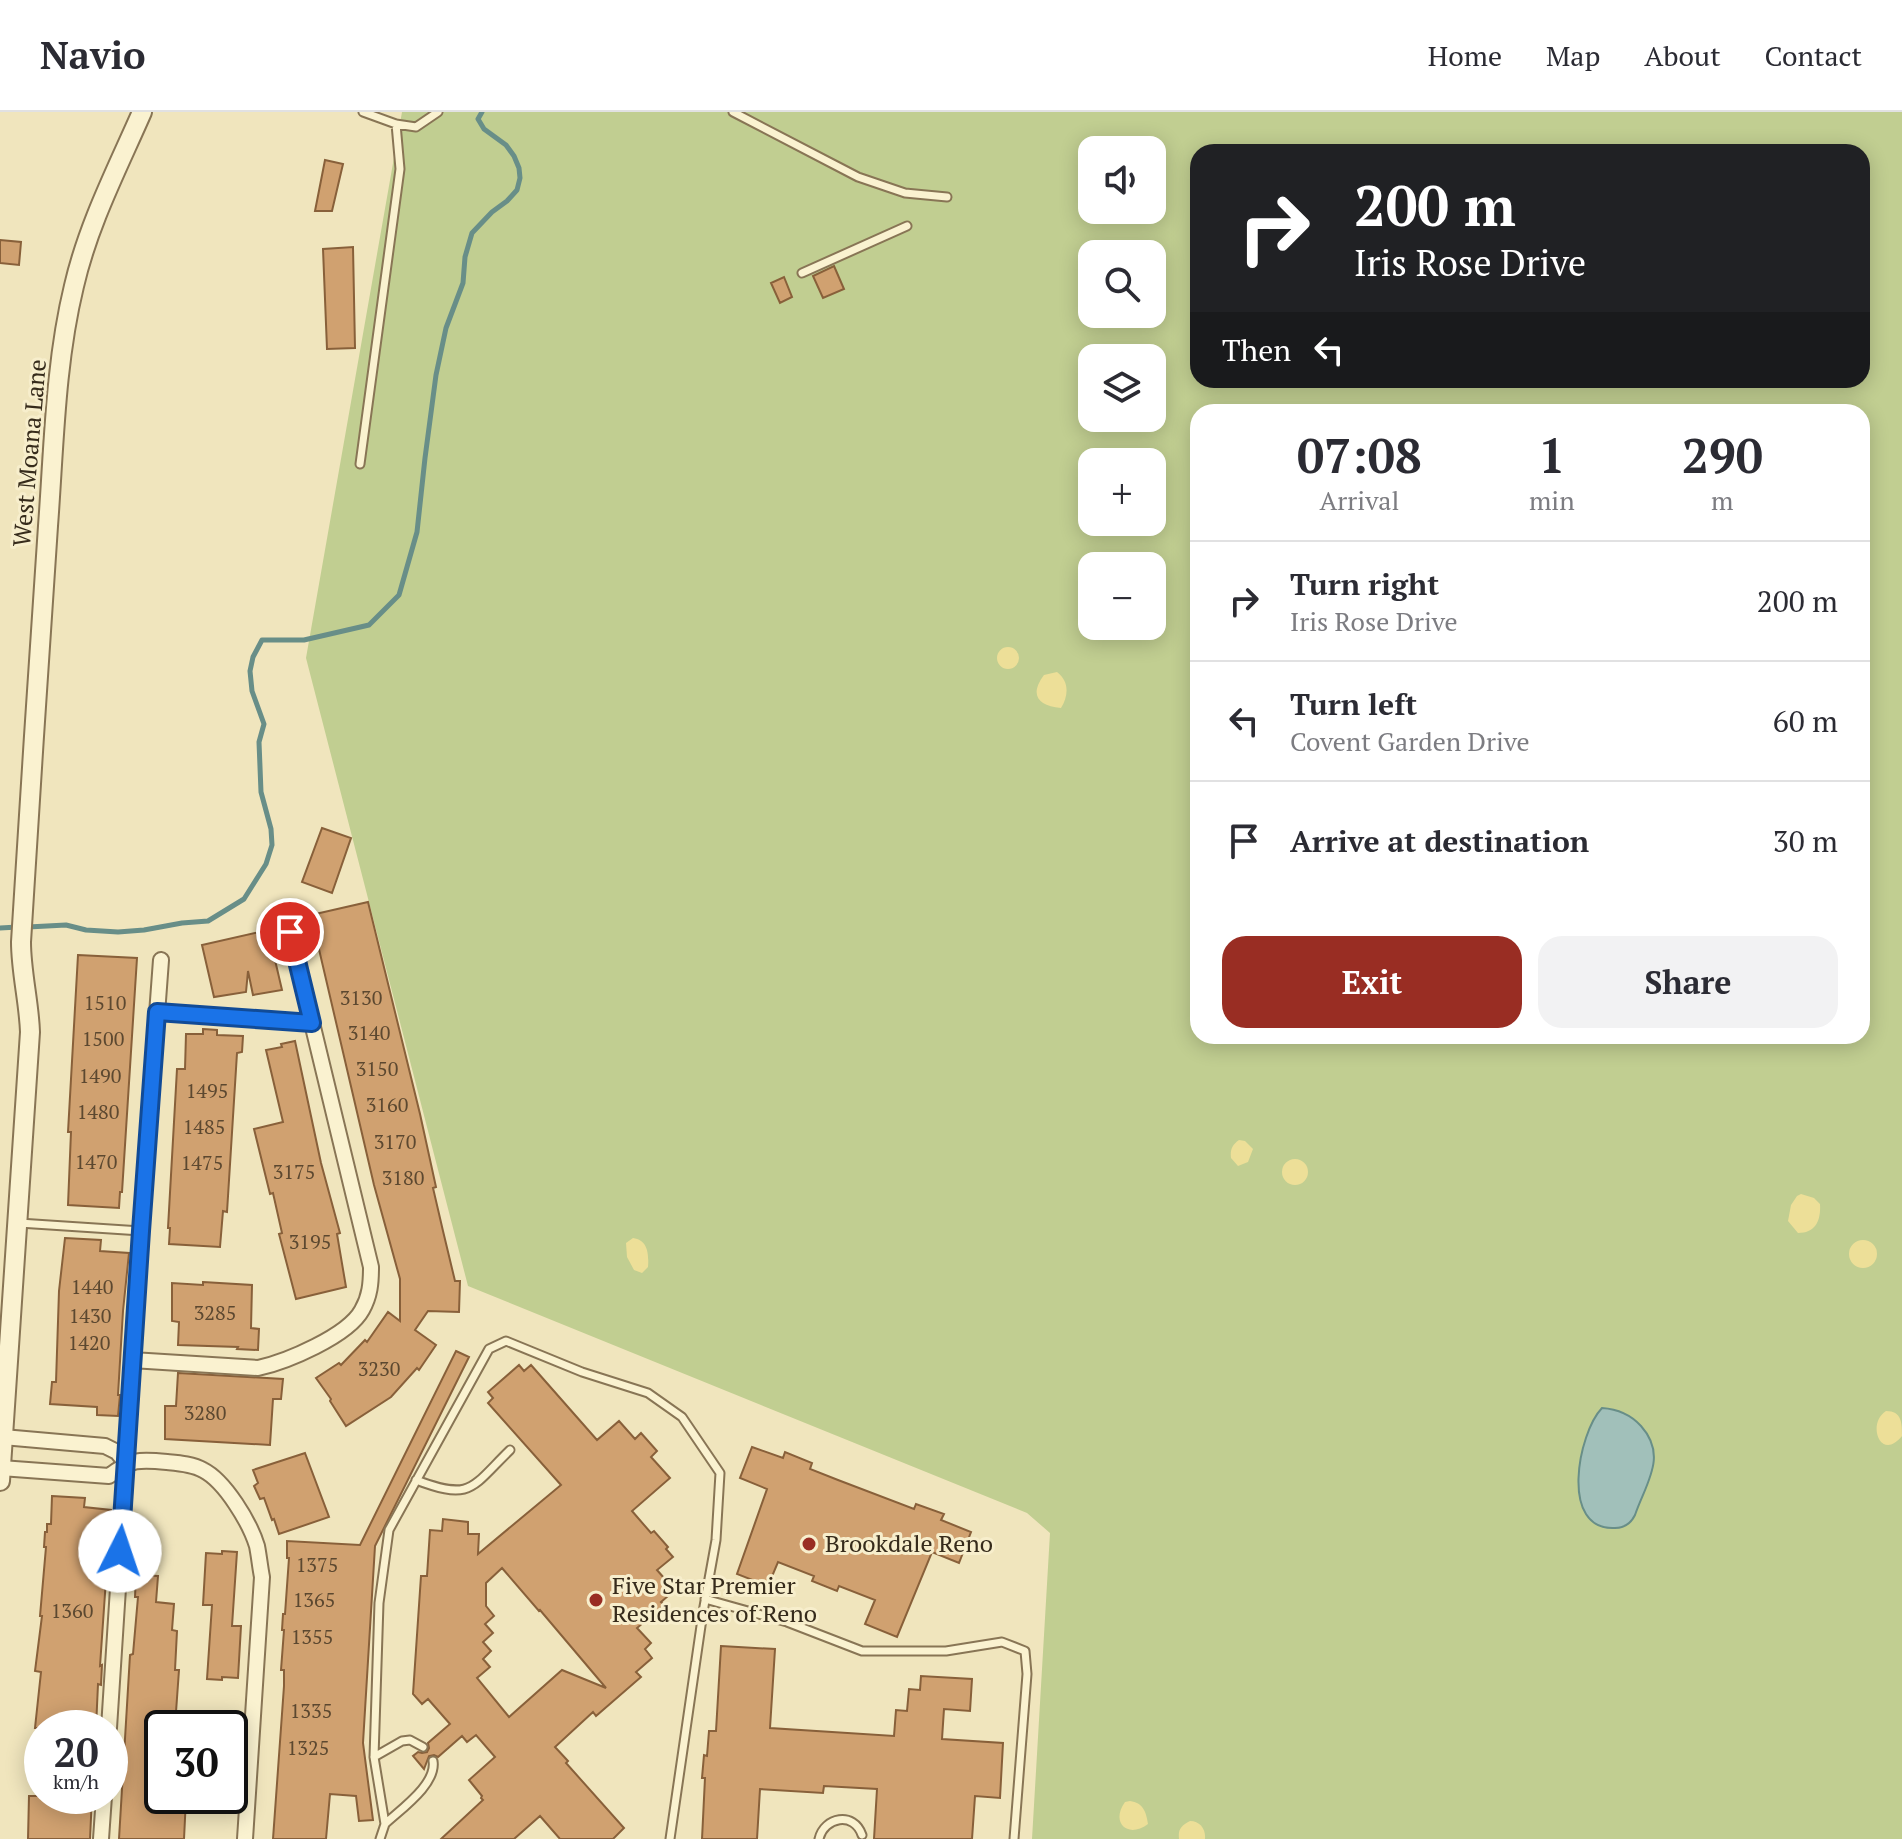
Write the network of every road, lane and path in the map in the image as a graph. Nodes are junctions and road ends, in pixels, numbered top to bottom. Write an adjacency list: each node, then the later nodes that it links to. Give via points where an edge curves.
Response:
1 (142, 112): 14 (street, West Moana Lane, via 87,240 61,358 21,942 30,1032)
2 (363, 112): 5 (lane)
3 (438, 112): 5 (lane, via 416,127)
4 (733, 112): 6 (lane, via 858,177 905,193)
5 (396, 124): 9 (lane, via 400,169)
6 (947, 197)
7 (907, 226): 8 (lane)
8 (802, 273)
9 (360, 464)
10 (290, 932): 13 (street)
11 (161, 960): 12 (street)
12 (157, 1012): 13 (street); 15 (street)
13 (312, 1023): 16 (street, via 371,1267 371,1290 361,1314 332,1338 278,1364 258,1368)
14 (17, 1223): 15 (lane); 17 (street, West Moana Lane)
15 (141, 1231): 16 (street)
16 (132, 1360): 19 (street)
17 (3, 1437): 19 (street, via 105,1446); 20 (street, West Moana Lane)
18 (510, 1450): 21 (lane, via 471,1488 443,1490)
19 (126, 1463): 20 (street, via 109,1476); 24 (street); 32 (street, via 153,1460 203,1470 222,1485 256,1545 262,1577)
20 (1, 1468): 22 (street, West Moana Lane)
21 (416, 1480): 23 (lane, via 489,1349 506,1341 648,1393 682,1417 720,1473); 26 (lane, via 389,1530 379,1603)
22 (0, 1481)
23 (705, 1599): 34 (lane); 36 (lane, via 862,1651 946,1651 1002,1642 1025,1651)
24 (110, 1710)
25 (423, 1747): 26 (lane, via 402,1741)
26 (374, 1757): 29 (lane)
27 (433, 1761): 29 (lane, via 428,1783)
28 (103, 1814): 31 (street)
29 (385, 1824): 33 (lane)
30 (862, 1835): 35 (lane, via 859,1826 842,1819 832,1822)
31 (101, 1839)
32 (245, 1839)
33 (380, 1839)
34 (670, 1839)
35 (819, 1839)
36 (1014, 1839)

